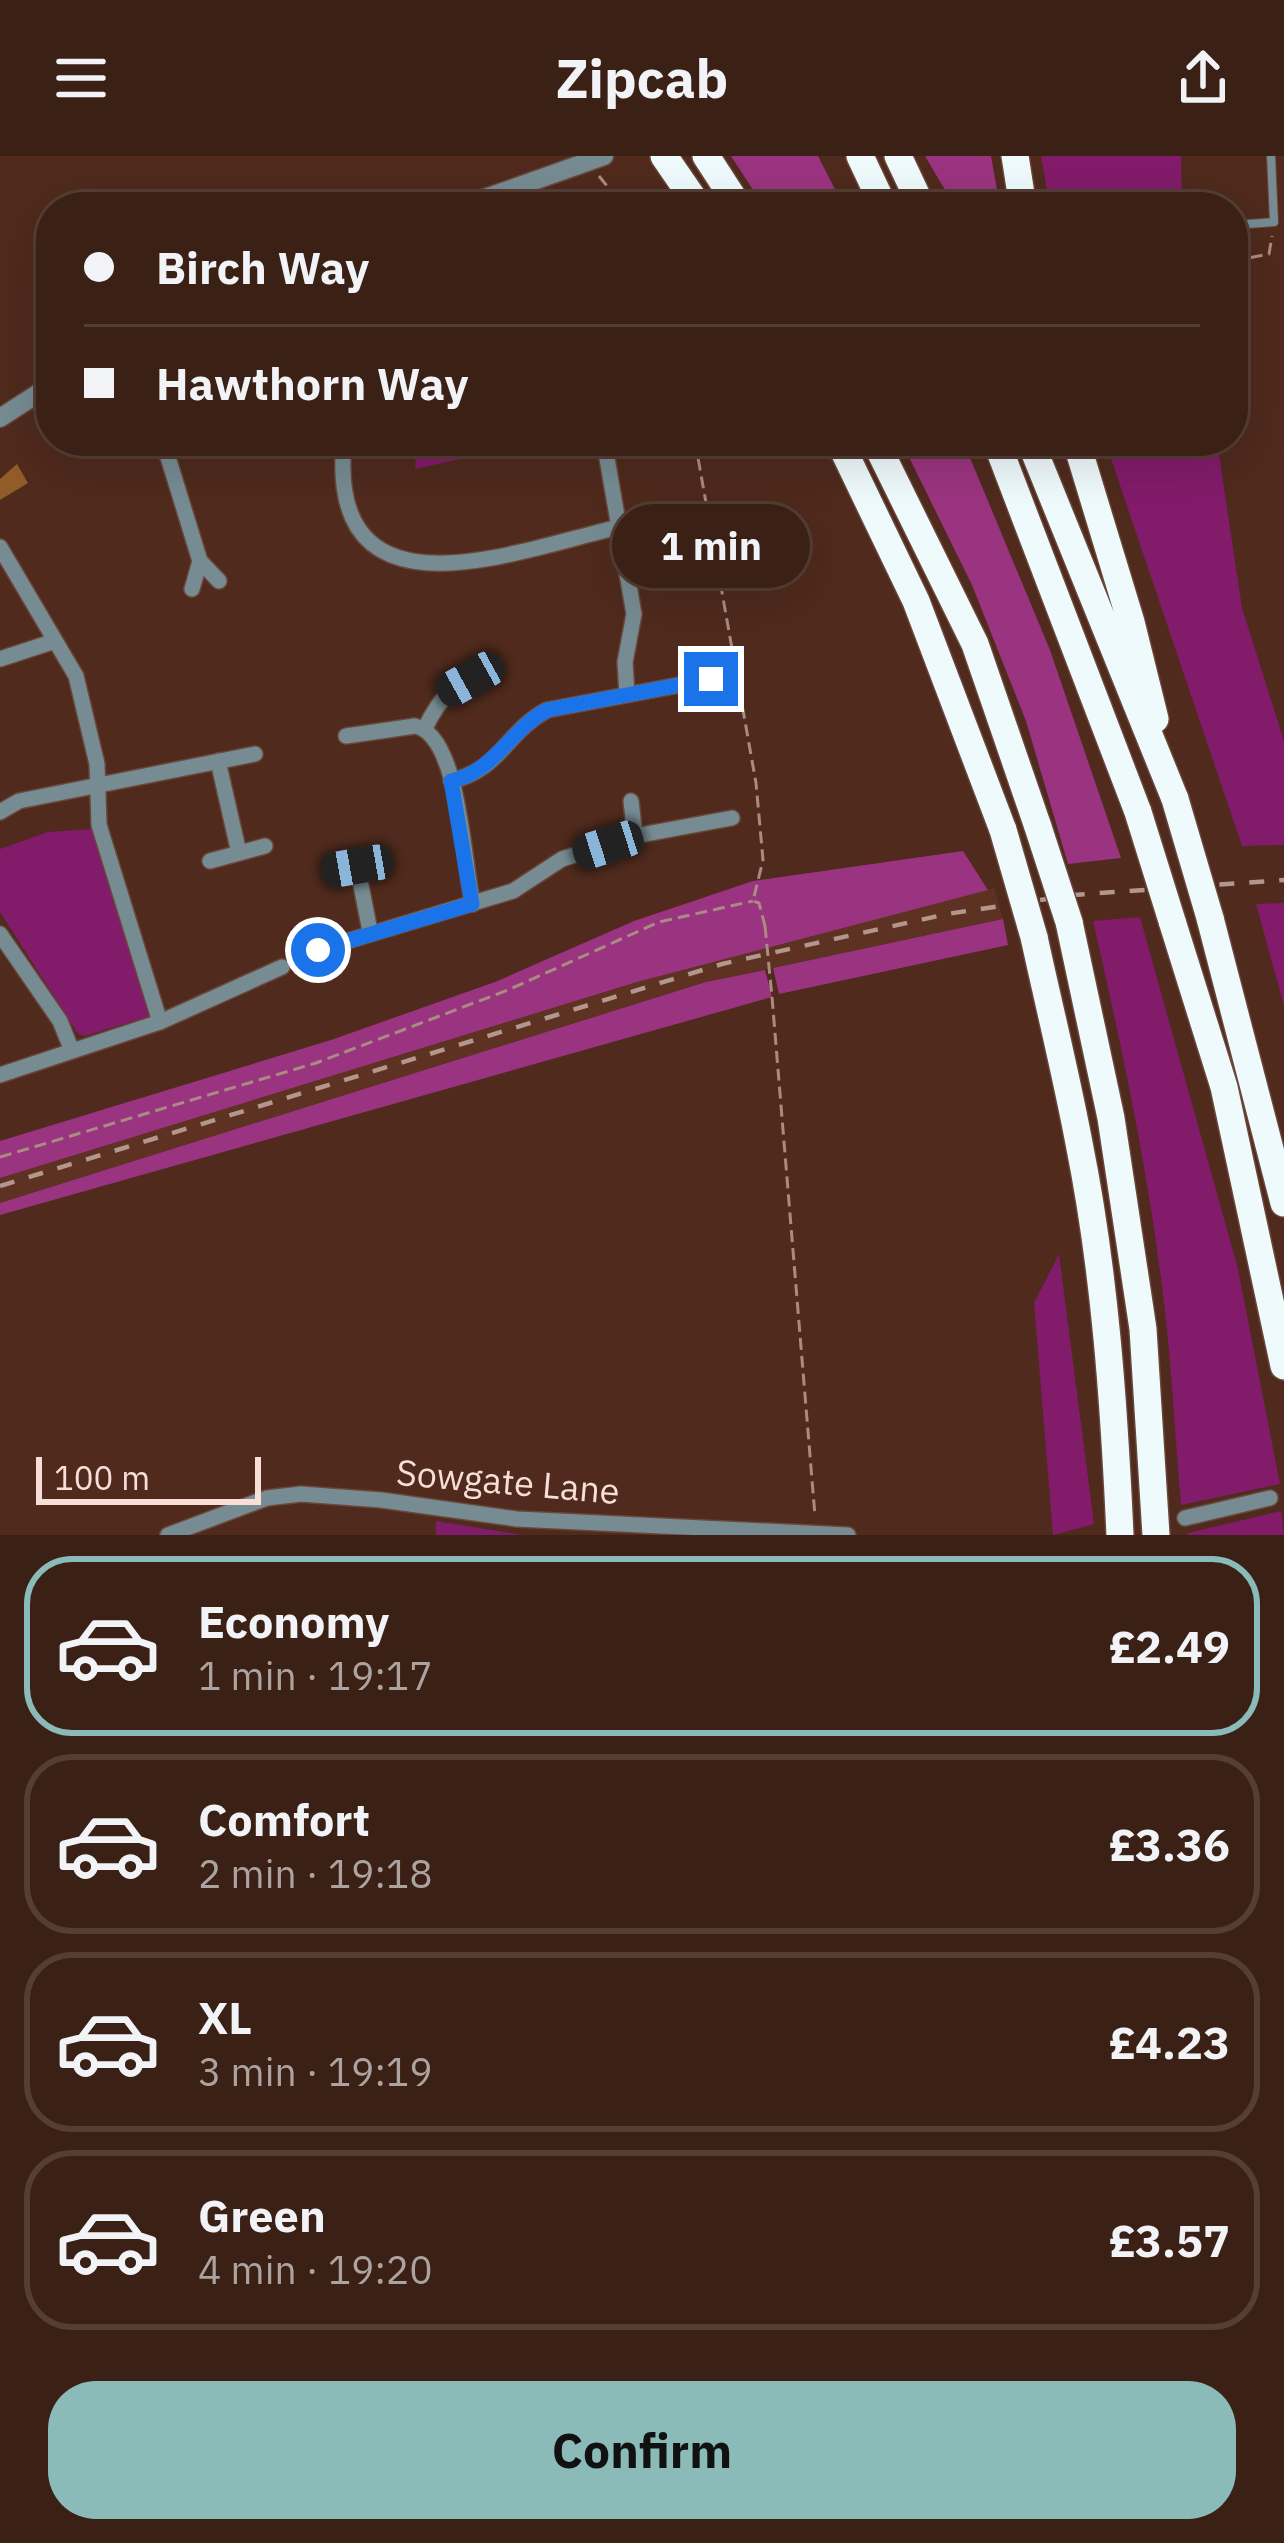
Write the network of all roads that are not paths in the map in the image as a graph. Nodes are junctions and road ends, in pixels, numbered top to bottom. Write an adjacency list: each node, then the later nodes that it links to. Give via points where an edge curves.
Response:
1 (860, 156): 11 (highway)
2 (898, 156): 12 (highway)
3 (1015, 156): 13 (highway)
4 (1271, 156): 14 (lane, via 1274,222)
5 (596, 159): 8 (street)
6 (708, 160): 10 (highway)
7 (672, 167): 9 (highway)
8 (502, 192)
9 (689, 192)
10 (729, 192)
11 (877, 192)
12 (915, 192)
13 (1021, 192)
14 (1248, 224)
15 (36, 395): 16 (street)
16 (0, 418)
17 (168, 456): 27 (street)
18 (344, 456): 25 (street, via 351,514 372,542 407,561 461,564)
19 (607, 456): 25 (street)
20 (846, 456): 67 (highway, bridge, via 916,601 1004,830 1034,937 1098,1267)
21 (882, 456): 68 (highway, bridge, via 975,644 1069,922 1144,1329)
22 (1002, 456): 61 (highway, bridge, via 1122,760 1224,1087)
23 (1036, 456): 41 (highway)
24 (1081, 456): 41 (highway)
25 (619, 527): 34 (street, via 634,632)
26 (0, 547): 30 (street)
27 (200, 561): 28 (street); 29 (street)
28 (219, 581)
29 (192, 589)
30 (55, 640): 31 (street); 40 (street, via 76,676)
31 (0, 659)
32 (487, 676): 35 (street, via 442,694)
33 (711, 679): 34 (street)
34 (628, 695): 39 (street, via 547,710 491,763)
35 (424, 728): 36 (street); 39 (street, via 445,754)
36 (346, 736)
37 (255, 754): 38 (street)
38 (218, 761): 40 (street); 47 (street)
39 (451, 781): 52 (street)
40 (99, 786): 43 (street); 57 (street, via 100,825)
41 (1175, 799): 60 (highway, bridge)
42 (631, 801): 45 (street)
43 (0, 812)
44 (732, 818): 45 (street)
45 (635, 836): 52 (street, via 562,859 513,891)
46 (265, 846): 47 (street)
47 (239, 853): 48 (street)
48 (210, 861)
49 (379, 861): 50 (street)
50 (357, 866): 51 (street); 53 (street)
51 (332, 870)
52 (472, 904): 53 (street)
53 (370, 931): 55 (street)
54 (0, 934): 58 (street)
55 (318, 950)
56 (282, 967): 57 (street)
57 (160, 1022): 58 (street)
58 (72, 1051): 59 (street)
59 (0, 1076)
60 (1284, 1203)
61 (1284, 1366)
62 (1270, 1498): 63 (street)
63 (1185, 1518)
64 (817, 1533): 65 (street, Sowgate Lane, via 518,1519 301,1494 267,1498); 66 (street, Sowgate Lane)
65 (168, 1535)
66 (848, 1535)
67 (1120, 1535)
68 (1156, 1535)

